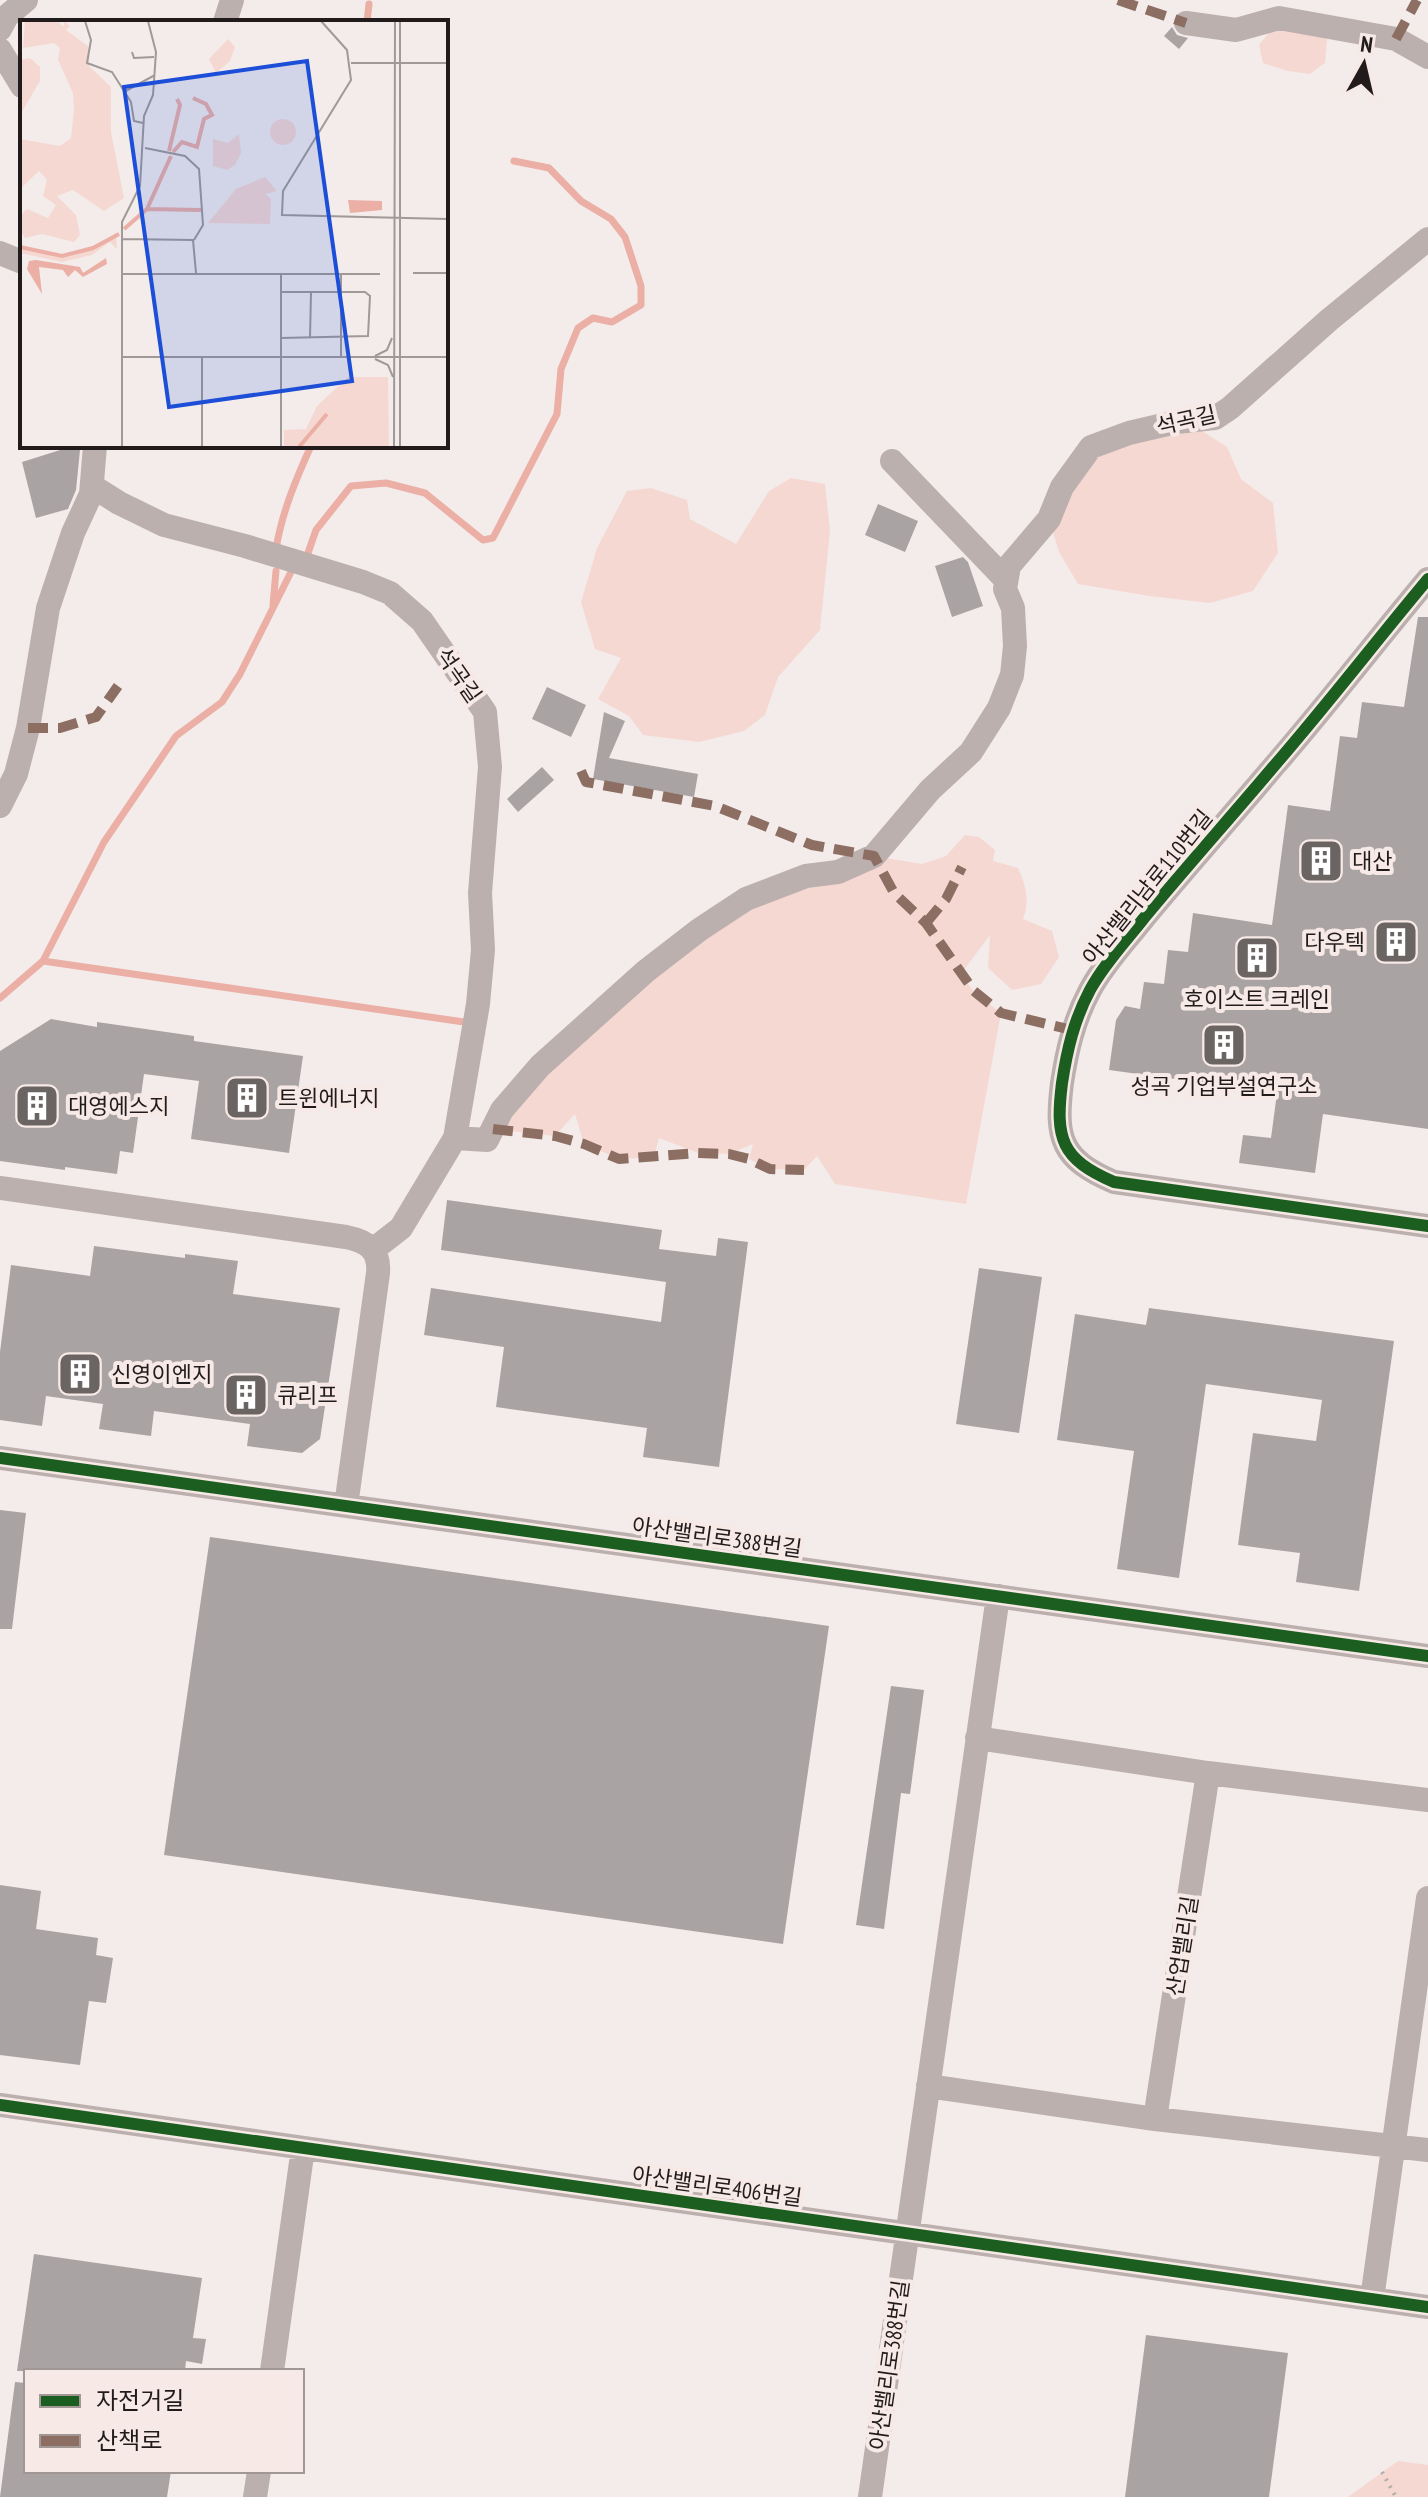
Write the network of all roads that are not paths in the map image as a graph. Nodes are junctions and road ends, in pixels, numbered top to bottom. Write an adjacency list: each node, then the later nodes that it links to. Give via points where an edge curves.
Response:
1 (26, 0): 5 (street)
2 (232, 0): 3 (street)
3 (226, 20)
4 (1186, 23): 7 (street, via 1236,30 1279,18 1396,39)
5 (0, 29)
6 (0, 50): 8 (street)
7 (1428, 57)
8 (20, 83)
9 (1428, 239): 16 (street, 석곡길, via 1215,418 1176,422 1091,447 1062,487 1049,519 1009,566)
10 (0, 253): 11 (street)
11 (20, 261)
12 (95, 448): 14 (street)
13 (892, 461): 16 (street)
14 (92, 486): 17 (street, via 48,608 28,728 16,774); 18 (street, 석곡길, via 164,525 390,593 422,621 485,712 490,767 480,893 483,950)
15 (1428, 579): 20 (street, 아산밸리남로110번길, via 1102,970 1072,1030 1059,1128 1077,1162 1114,1182)
16 (1006, 580): 18 (street, via 1015,646 1012,675 999,708 971,752 930,790 874,856 746,899 699,930 540,1066 502,1110 487,1140)
17 (0, 806)
18 (455, 1138): 21 (street, 석곡길, via 401,1228)
19 (0, 1188): 21 (street, via 346,1237)
20 (1428, 1226)
21 (374, 1249): 23 (street, via 379,1265)
22 (0, 1458): 23 (street, 아산밸리로388번길)
23 (346, 1506): 24 (street, 아산밸리로388번길)
24 (998, 1596): 25 (street, 아산밸리로388번길); 26 (street)
25 (1428, 1656)
26 (977, 1738): 27 (street); 30 (street)
27 (1208, 1773): 28 (street); 32 (street, 산업밸리길)
28 (1428, 1800)
29 (1428, 1898): 33 (street)
30 (928, 2086): 32 (street); 36 (street)
31 (0, 2105): 34 (street, 아산밸리로406번길)
32 (1155, 2119): 33 (street)
33 (1393, 2145): 35 (street); 37 (street)
34 (303, 2148): 36 (street, 아산밸리로406번길); 39 (street)
35 (1428, 2150)
36 (907, 2234): 37 (street, 아산밸리로406번길); 42 (street, 아산밸리로388번길)
37 (1372, 2299): 38 (street, 아산밸리로406번길)
38 (1428, 2307)
39 (272, 2369)
40 (259, 2473): 41 (street)
41 (255, 2497)
42 (870, 2497)

